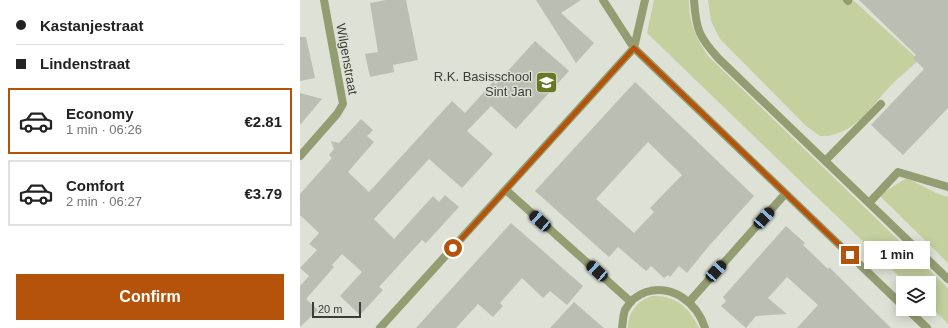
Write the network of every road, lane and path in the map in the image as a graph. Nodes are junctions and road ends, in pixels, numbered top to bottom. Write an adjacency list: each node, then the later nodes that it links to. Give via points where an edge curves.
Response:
1 (324, 0): 7 (street, Wilgenstraat, via 342,104 337,114)
2 (604, 0): 5 (street)
3 (645, 0): 5 (street)
4 (694, 0): 8 (street, via 698,32 704,43)
5 (634, 48): 10 (street); 11 (street)
6 (881, 104): 8 (street)
7 (300, 156)
8 (825, 161): 12 (street)
9 (948, 187): 12 (street, via 898,172)
10 (506, 190): 15 (street); 18 (street)
11 (786, 194): 14 (street); 16 (street)
12 (869, 203): 13 (street)
13 (948, 279)
14 (896, 299)
15 (631, 302): 16 (street, via 638,295 656,289 674,292); 19 (street, via 625,310)
16 (689, 302): 20 (street, via 702,318)
17 (914, 316): 21 (street)
18 (380, 328)
19 (622, 328)
20 (705, 328)
21 (927, 328)

